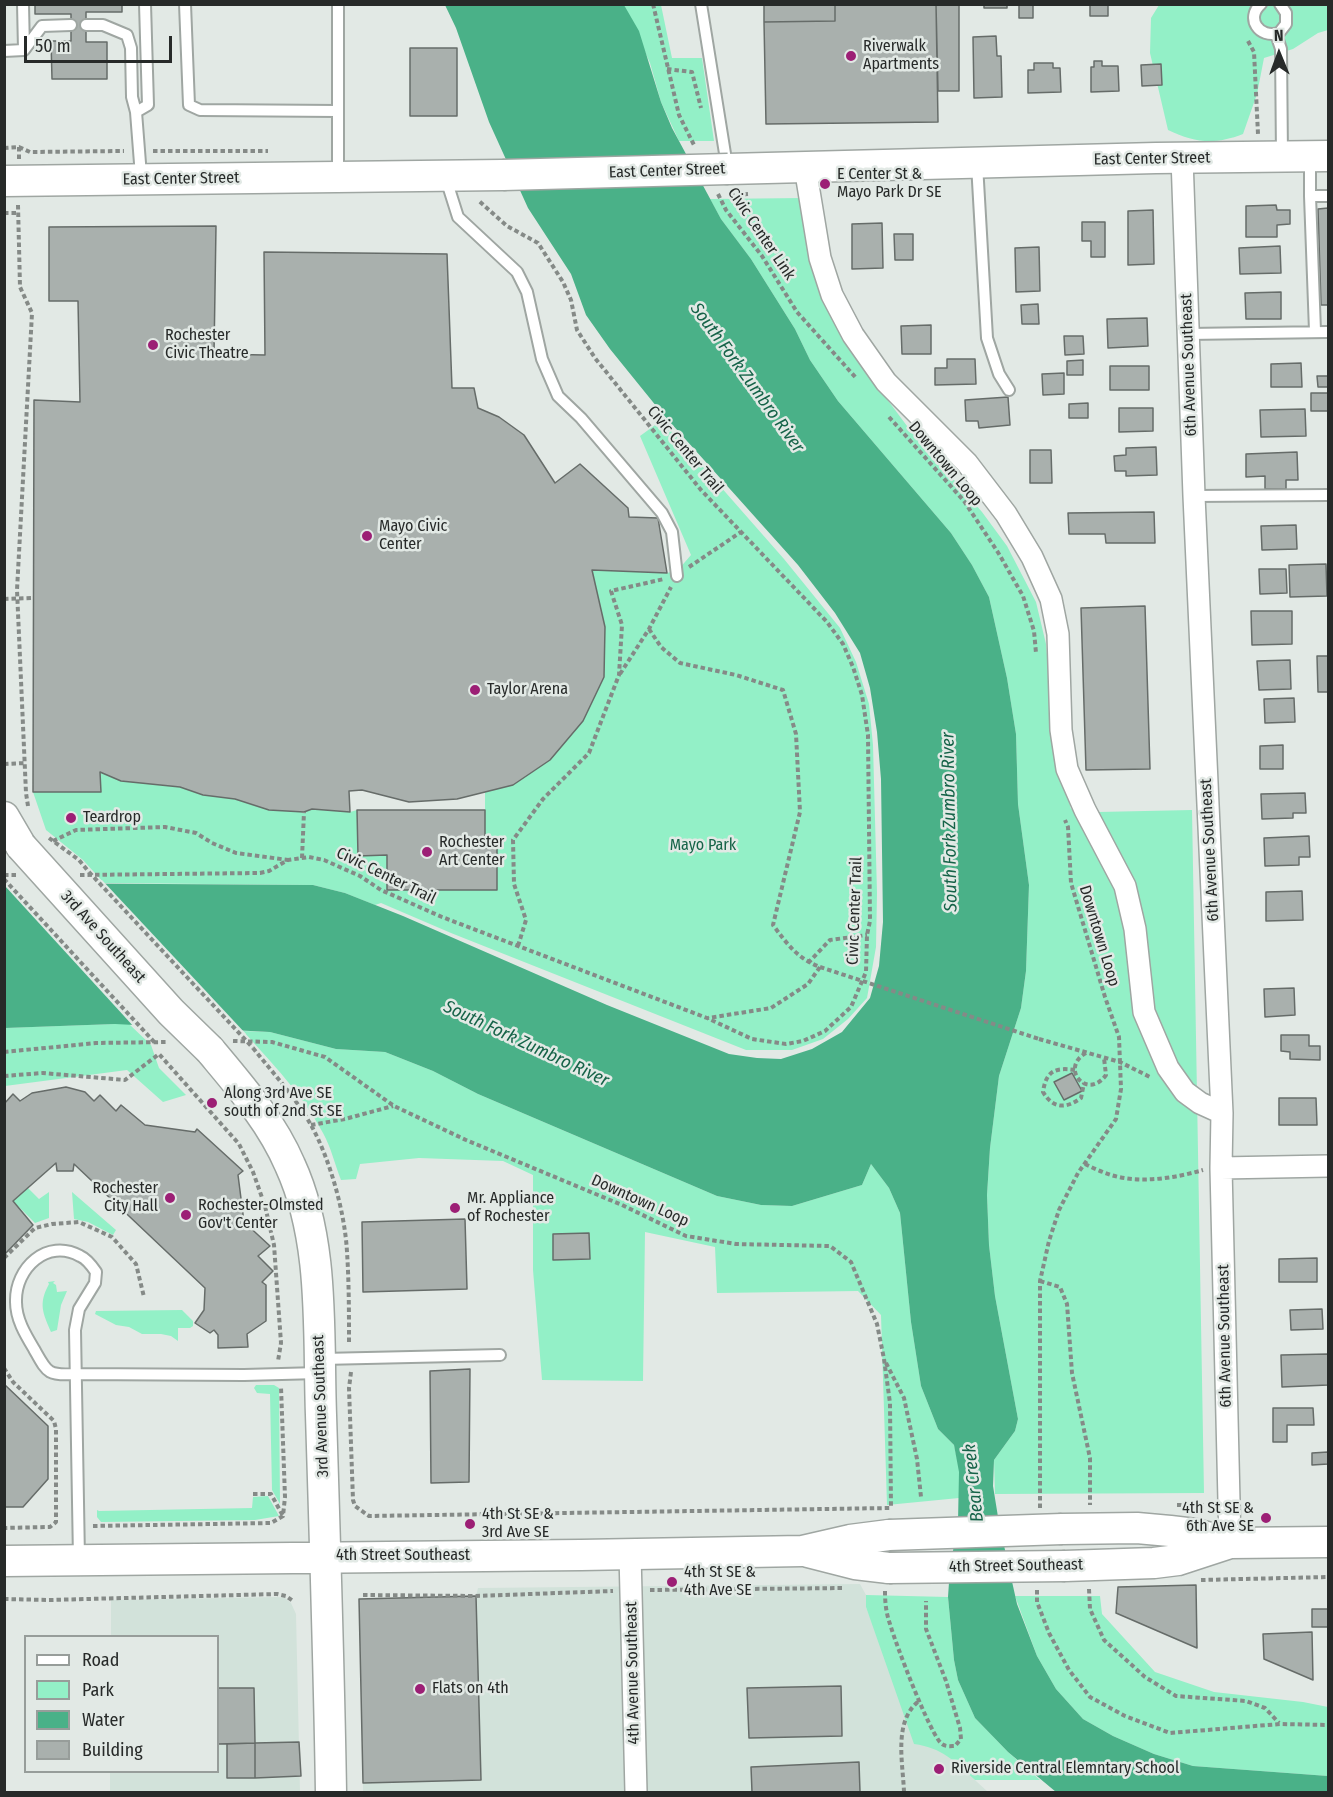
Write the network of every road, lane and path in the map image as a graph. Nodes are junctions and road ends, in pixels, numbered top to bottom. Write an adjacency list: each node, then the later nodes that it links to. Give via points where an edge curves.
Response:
1 (23, 4): 13 (lane)
2 (145, 4): 16 (lane, via 148,105)
3 (185, 4): 17 (lane, via 189,105 200,110)
4 (338, 4): 17 (lane)
5 (653, 4): 15 (path)
6 (701, 4): 30 (lane, via 722,144)
7 (1262, 4): 11 (lane, via 1255,11 1255,26 1263,33)
8 (1284, 6): 11 (lane, via 1286,24)
9 (86, 25): 16 (lane, via 103,25 127,35)
10 (71, 26): 13 (lane, via 42,26)
11 (1276, 34): 22 (lane)
12 (1243, 35): 19 (path, via 1254,51)
13 (24, 50): 14 (lane)
14 (4, 51)
15 (667, 69): 18 (path, via 692,72); 23 (path, via 679,115)
16 (136, 111): 26 (lane)
17 (338, 111): 29 (lane)
18 (702, 114)
19 (1258, 134)
20 (4, 148): 26 (path)
21 (280, 151): 26 (path)
22 (1307, 156): 24 (main road, East Center Street); 32 (lane)
23 (700, 157)
24 (1182, 158): 25 (main road, East Center Street); 38 (street, 6th Avenue Southeast)
25 (977, 162): 27 (main road, East Center Street); 40 (lane, via 987,338)
26 (140, 165): 29 (main road, East Center Street); 31 (main road, East Center Street)
27 (805, 167): 30 (main road, East Center Street); 76 (street, via 820,258 832,295 853,335 886,382 967,463 1006,514 1051,599 1058,634 1061,730 1067,769 1125,886 1136,929 1144,1012 1168,1068 1185,1092)
28 (445, 176): 29 (main road, East Center Street); 30 (main road, East Center Street, bridge); 45 (lane, via 458,217 518,272 527,292 542,359 558,396 582,418 662,513 672,532)
29 (339, 178)
30 (722, 179): 39 (path, Civic Center Link, via 726,210 762,256 797,312)
31 (4, 181)
32 (1310, 196): 33 (lane); 36 (lane)
33 (1329, 196)
34 (478, 201): 44 (path, Civic Center Trail, via 507,226 538,243 563,282 577,330 595,358 701,490)
35 (4, 213): 51 (path, via 18,213 20,287 32,313 17,590)
36 (1315, 331): 37 (lane); 38 (lane)
37 (1329, 332)
38 (1188, 334): 43 (street, 6th Avenue Southeast)
39 (861, 383)
40 (1009, 390)
41 (884, 410): 49 (path, Downtown Loop, via 964,501 999,554 1023,596 1034,631)
42 (1329, 495): 43 (lane)
43 (1194, 496): 76 (street, 6th Avenue Southeast)
44 (741, 532): 45 (path); 63 (path, Civic Center Trail, via 827,622 843,644 862,695 868,735)
45 (677, 576): 48 (path); 50 (path, via 611,591 622,625)
46 (34, 598): 47 (path, bridge)
47 (4, 599)
48 (649, 629): 50 (path); 65 (path, via 661,647 680,663 783,690 796,734 800,812 773,925 793,952)
49 (1036, 654)
50 (619, 675): 64 (path, via 589,753 543,799 513,840 514,884 526,920)
51 (25, 763): 52 (path); 54 (path, via 26,793)
52 (4, 764)
53 (304, 812): 58 (path)
54 (16, 814): 56 (main road, 3rd Ave Southeast)
55 (1065, 818): 72 (path, Downtown Loop, via 1071,883 1119,1037)
56 (34, 841): 57 (path); 68 (main road, 3rd Ave Southeast, bridge, via 171,1012)
57 (53, 841): 59 (path, via 76,830 165,826 196,833 236,853); 77 (path, bridge, via 79,860 253,1048)
58 (302, 858): 59 (path, Civic Center Trail); 64 (path, Civic Center Trail, via 324,860 442,917)
59 (288, 860): 60 (path, Civic Center Trail, via 260,873)
60 (74, 874)
61 (28, 875): 62 (path)
62 (4, 877): 70 (path, bridge, via 156,1044)
63 (867, 935): 65 (path, via 830,940); 67 (path, Civic Center Trail, via 866,972 851,1007 825,1031 786,1044 752,1039)
64 (518, 946): 67 (path, Civic Center Trail)
65 (808, 963): 66 (path)
66 (820, 967): 67 (path, via 808,984 771,1008); 69 (path, bridge)
67 (707, 1018)
68 (210, 1050): 86 (main road, 3rd Avenue Southeast, via 259,1109 291,1165 303,1198 316,1273)
69 (1087, 1053): 71 (path); 73 (path, via 1077,1059)
70 (159, 1054): 74 (path, via 125,1080 43,1073); 89 (path, via 239,1144 256,1180 274,1245)
71 (1104, 1058): 72 (path); 75 (path, via 1106,1075 1101,1082 1092,1086)
72 (1120, 1062): 78 (path, Downtown Loop, via 1116,1119)
73 (1075, 1070): 75 (path); 75 (path, via 1050,1073 1044,1082 1047,1100 1059,1107 1071,1105 1081,1098)
74 (4, 1076)
75 (1084, 1083)
76 (1222, 1113): 80 (street, 6th Avenue Southeast)
77 (311, 1125): 84 (path, via 336,1191 346,1236); 85 (path, Downtown Loop, via 394,1106 686,1236 736,1244 830,1246 851,1262 877,1324)
78 (1084, 1164): 80 (path, via 1112,1176 1137,1179); 92 (path, Downtown Loop, via 1059,1210 1040,1281 1060,1287 1067,1304 1072,1373 1090,1458)
79 (1329, 1166): 80 (street)
80 (1221, 1168): 98 (street, 6th Avenue Southeast)
81 (61, 1223): 82 (path)
82 (62, 1233)
83 (500, 1355): 84 (lane)
84 (351, 1358): 86 (lane); 94 (path, via 353,1500 369,1516)
85 (884, 1359): 91 (path, via 904,1398); 94 (path, Downtown Loop, via 890,1403)
86 (319, 1366): 89 (lane); 101 (main road, 3rd Avenue Southeast)
87 (4, 1368): 96 (path, via 13,1382 54,1421 56,1429 56,1522 50,1527)
88 (75, 1374): 88 (lane, via 79,1309 95,1283 96,1272 80,1255 46,1253 35,1258 24,1271 17,1287 16,1304 22,1329 48,1371); 89 (lane); 102 (lane)
89 (280, 1374): 93 (path)
90 (253, 1494): 93 (path, via 271,1494)
91 (921, 1497)
92 (1090, 1505)
93 (283, 1516): 95 (path, via 271,1523)
94 (890, 1522): 98 (main road, 4th Street Southeast, bridge, via 1137,1528 1195,1534); 99 (main road, 4th Street Southeast, via 850,1540)
95 (93, 1526)
96 (4, 1528)
97 (1329, 1542): 98 (main road, 4th Street Southeast)
98 (1230, 1543): 105 (main road, 4th Street Southeast, bridge, via 1178,1560 1154,1563)
99 (802, 1551): 100 (main road, 4th Street Southeast); 105 (main road, 4th Street Southeast, via 855,1564)
100 (630, 1554): 101 (main road, 4th Street Southeast); 118 (street, 4th Avenue Southeast)
101 (326, 1557): 102 (main road, 4th Street Southeast); 117 (main road, 3rd Avenue Southeast)
102 (79, 1560): 103 (main road, 4th Street Southeast)
103 (4, 1561)
104 (1329, 1577): 106 (path)
105 (887, 1578): 115 (path, via 890,1624)
106 (1195, 1580)
107 (1089, 1584): 116 (path, via 1090,1609 1104,1640 1145,1677 1176,1695 1246,1701 1265,1708 1280,1724)
108 (849, 1588): 109 (path)
109 (657, 1590)
110 (602, 1592): 111 (path)
111 (363, 1595)
112 (4, 1599): 113 (path, via 277,1594)
113 (293, 1601)
114 (926, 1601): 115 (path, via 926,1629 960,1728 961,1739 956,1746 946,1746 937,1739)
115 (919, 1701): 119 (path, via 903,1722)
116 (1329, 1725)
117 (332, 1792)
118 (636, 1792)
119 (904, 1792)

